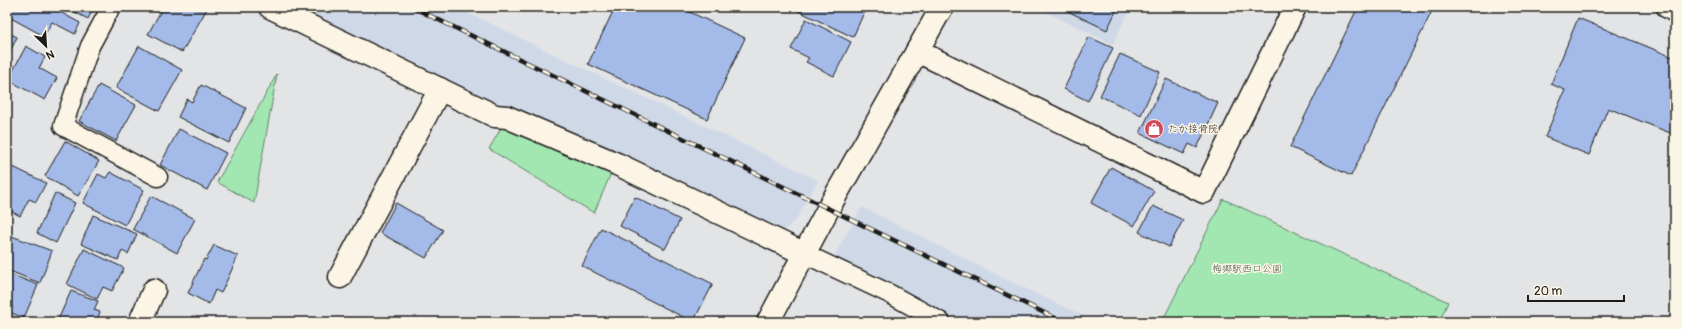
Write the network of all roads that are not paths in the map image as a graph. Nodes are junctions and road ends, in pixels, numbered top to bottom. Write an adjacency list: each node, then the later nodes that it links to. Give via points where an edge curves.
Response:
1 (111, 7): 9 (lane, via 90,46 63,126)
2 (270, 7): 8 (street)
3 (942, 7): 7 (street)
4 (1295, 7): 7 (street, via 1204,192)
5 (1668, 7): 6 (street)
6 (1675, 10)
7 (917, 51): 10 (street)
8 (440, 89): 10 (street, via 495,116 508,117 617,164); 11 (street)
9 (158, 177)
10 (805, 254): 14 (street); 15 (lane, via 890,294)
11 (340, 277)
12 (154, 290): 13 (street)
13 (140, 322)
14 (768, 322)
15 (941, 322)

